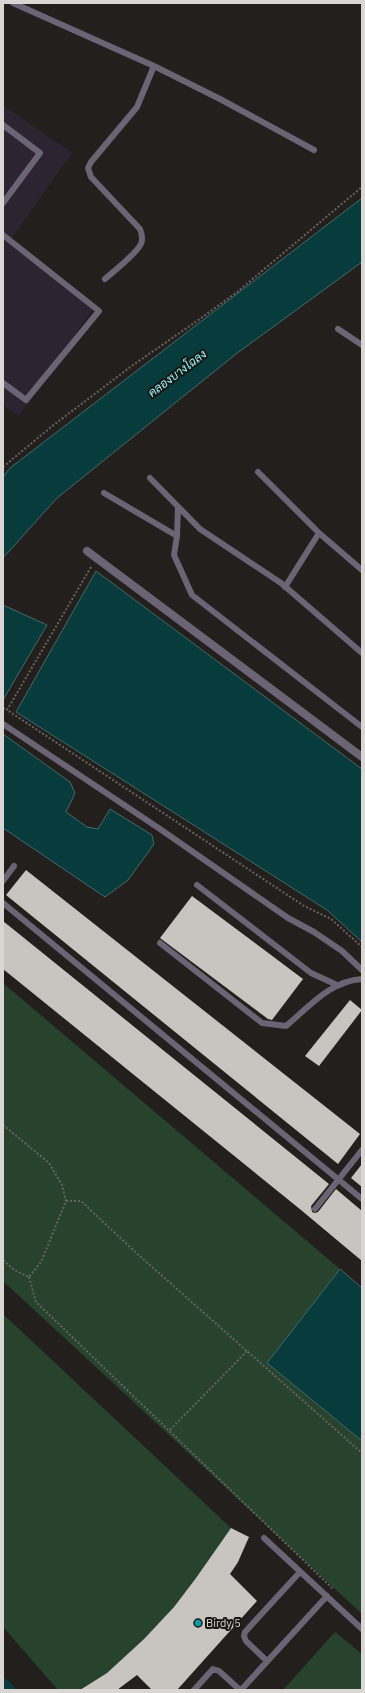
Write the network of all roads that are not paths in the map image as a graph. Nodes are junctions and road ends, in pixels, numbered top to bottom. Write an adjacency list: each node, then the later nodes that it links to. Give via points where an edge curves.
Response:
1 (13, 3): 2 (lane)
2 (154, 66): 4 (lane); 7 (lane, via 137,107 88,168 91,177 140,228 142,236 141,244)
3 (3, 125): 5 (lane, via 40,153)
4 (314, 150)
5 (3, 203)
6 (3, 235): 10 (lane, via 99,311 26,400)
7 (105, 279)
8 (338, 328): 9 (lane)
9 (362, 344)
10 (3, 383)
11 (258, 472): 15 (lane)
12 (150, 478): 14 (lane)
13 (104, 493): 16 (lane)
14 (178, 507): 16 (lane); 19 (lane, via 200,529)
15 (319, 533): 18 (lane); 19 (lane)
16 (177, 536): 22 (lane, via 174,555 192,595)
17 (87, 551): 23 (street)
18 (362, 570)
19 (285, 587): 20 (lane)
20 (362, 653)
21 (3, 724): 29 (lane, via 288,918 342,951)
22 (362, 727)
23 (362, 757)
24 (14, 866): 25 (lane)
25 (3, 881)
26 (197, 885): 31 (lane, via 311,973)
27 (3, 903): 33 (lane)
28 (160, 943): 31 (lane, via 262,1023 286,1026)
29 (362, 970)
30 (362, 979): 31 (lane)
31 (337, 985)
32 (362, 1150): 33 (lane)
33 (339, 1180): 34 (lane); 35 (lane)
34 (362, 1200)
35 (315, 1209)
36 (264, 1538): 37 (lane)
37 (300, 1572): 38 (lane); 40 (lane, via 245,1632 246,1641)
38 (327, 1596): 39 (lane); 40 (lane)
39 (362, 1629)
40 (267, 1661): 42 (lane)
41 (194, 1690): 42 (lane, via 213,1669)
42 (241, 1690)

